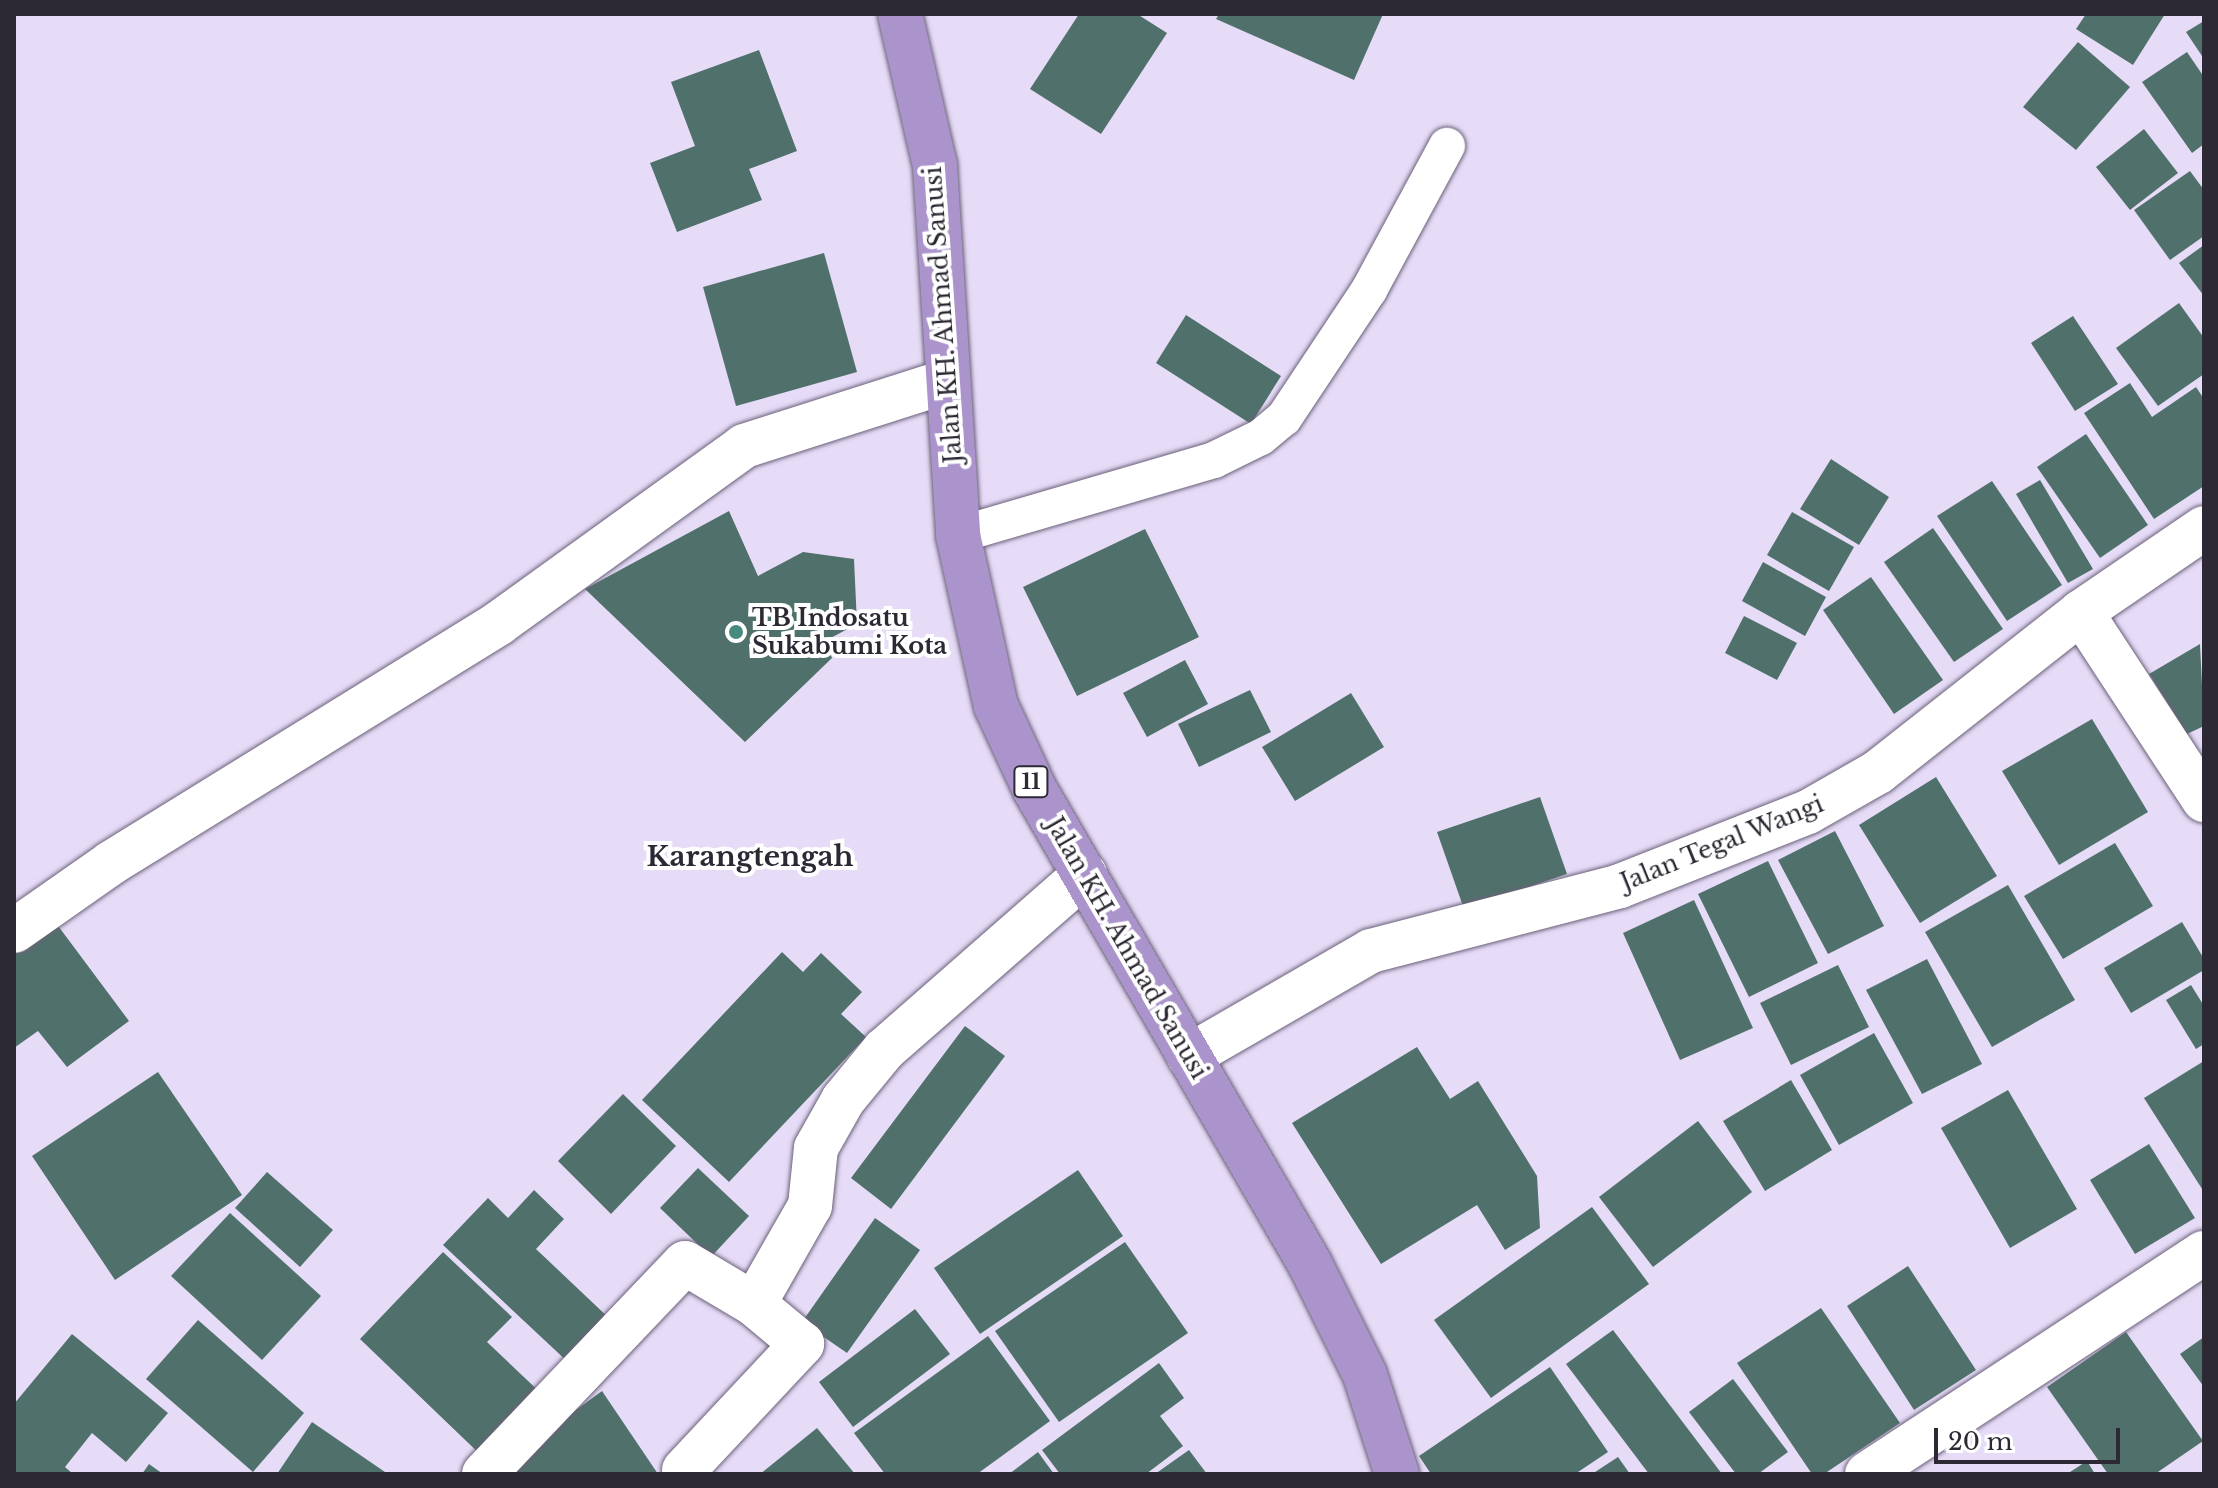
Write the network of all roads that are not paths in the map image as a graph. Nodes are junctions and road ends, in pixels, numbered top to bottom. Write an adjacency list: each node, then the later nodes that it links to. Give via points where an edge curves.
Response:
1 (900, 14): 3 (highway, Jalan KH. Ahmad Sanusi / 11, via 935,166)
2 (1447, 146): 5 (lane, via 1369,290 1284,418 1261,437 1214,460)
3 (948, 381): 5 (highway, Jalan KH. Ahmad Sanusi / 11); 9 (street, via 744,446 499,623 111,863)
4 (2204, 528): 6 (street, Jalan Tegal Wangi)
5 (958, 535): 8 (highway, Jalan KH. Ahmad Sanusi / 11, via 996,706 1035,790)
6 (2081, 612): 7 (street); 10 (street, Jalan Tegal Wangi, via 1878,772 1808,812 1620,886 1371,951 1307,983)
7 (2204, 800)
8 (1085, 874): 10 (highway, Jalan KH. Ahmad Sanusi / 11); 12 (street, via 884,1050 843,1100 816,1148 810,1206)
9 (14, 931)
10 (1189, 1056): 15 (highway, Jalan KH. Ahmad Sanusi / 11, via 1310,1264 1351,1347)
11 (2204, 1253): 16 (street)
12 (754, 1304): 13 (street, via 802,1344); 14 (street, via 685,1263)
13 (684, 1470)
14 (484, 1474)
15 (1397, 1474)
16 (1867, 1474)

